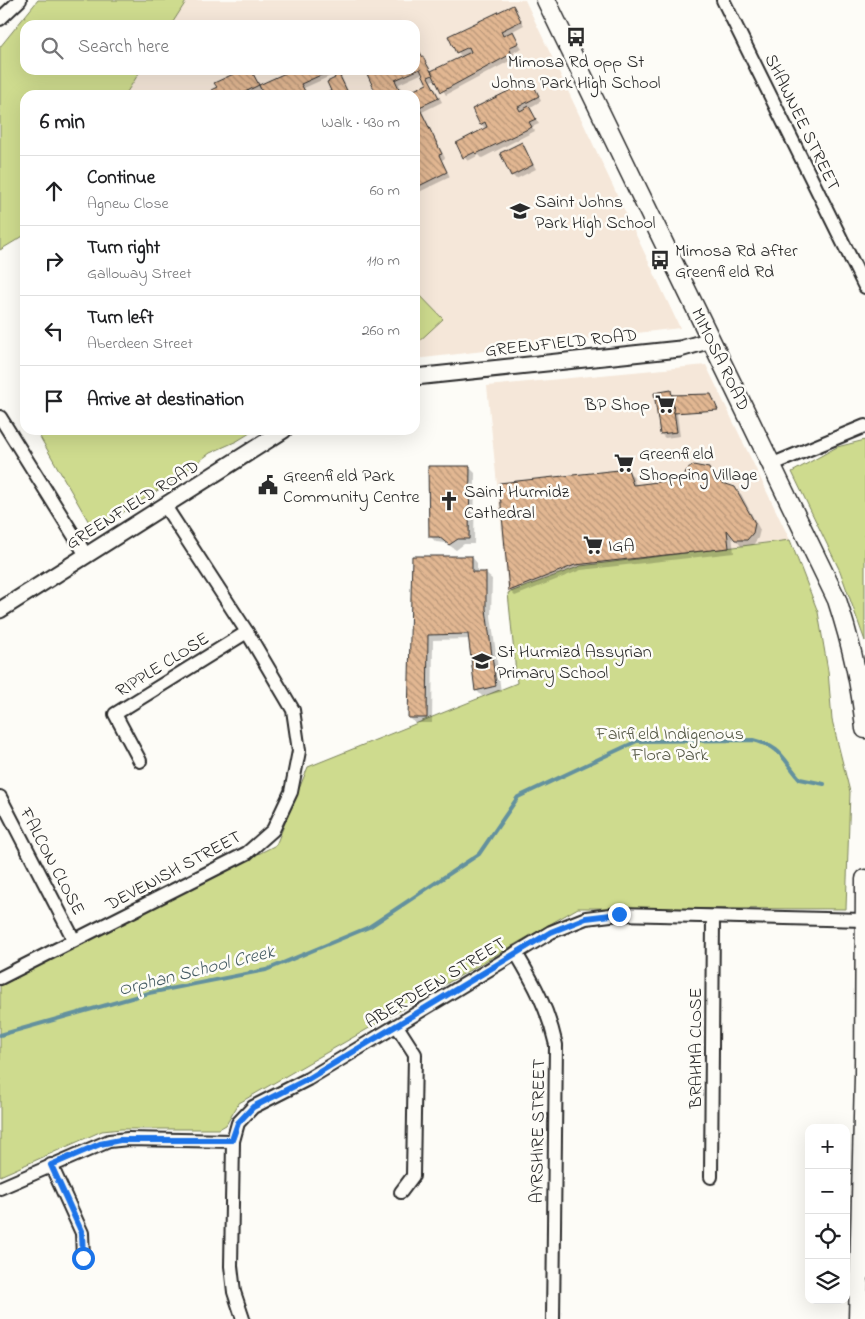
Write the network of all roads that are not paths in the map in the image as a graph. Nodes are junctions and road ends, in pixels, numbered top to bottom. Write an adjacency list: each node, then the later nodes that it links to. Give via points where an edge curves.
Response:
1 (20, 0): 4 (street)
2 (546, 0): 7 (main road, MIMOSA ROAD)
3 (723, 0): 5 (street, SHAWNEE STREET)
4 (0, 19)
5 (862, 271): 6 (street, SHAWNEE STREET)
6 (865, 287)
7 (711, 340): 8 (street, GREENFIELD ROAD, via 680,348); 12 (main road, MIMOSA ROAD)
8 (420, 376)
9 (0, 417): 14 (street)
10 (865, 426): 12 (street)
11 (276, 435): 13 (street, GREENFIELD ROAD)
12 (772, 464): 17 (main road, MIMOSA ROAD, via 837,600 858,676)
13 (165, 506): 14 (street, GREENFIELD ROAD); 16 (street, DEVENISH STREET)
14 (86, 555): 15 (street, GREENFIELD ROAD)
15 (0, 610)
16 (247, 632): 18 (street, RIPPLE CLOSE, via 115,714); 23 (street, DEVENISH STREET, via 293,710 299,751 290,792 273,830 247,853)
17 (865, 729)
18 (140, 761)
19 (0, 797): 23 (street, FALCON CLOSE)
20 (865, 879): 22 (main road)
21 (713, 918): 22 (street, ABERDEEN STREET); 24 (street, ABERDEEN STREET, via 619,914 586,918 558,929); 30 (street, BRAHMA CLOSE)
22 (864, 920): 27 (main road)
23 (74, 940): 25 (street, DEVENISH STREET)
24 (516, 953): 26 (street, ABERDEEN STREET); 35 (street, AYRSHIRE STREET, via 541,996 551,1020 556,1046)
25 (0, 978)
26 (397, 1026): 28 (street, ABERDEEN STREET, via 308,1079 253,1107 238,1123); 32 (street, via 415,1054 413,1176)
27 (864, 1077): 36 (main road)
28 (232, 1140): 29 (street, via 120,1140 100,1144); 34 (street, ABERDEEN STREET, via 231,1266 234,1292)
29 (51, 1165): 31 (street); 33 (street, via 82,1233)
30 (711, 1177)
31 (0, 1188)
32 (400, 1192)
33 (83, 1258)
34 (243, 1319)
35 (553, 1319)
36 (858, 1319)

